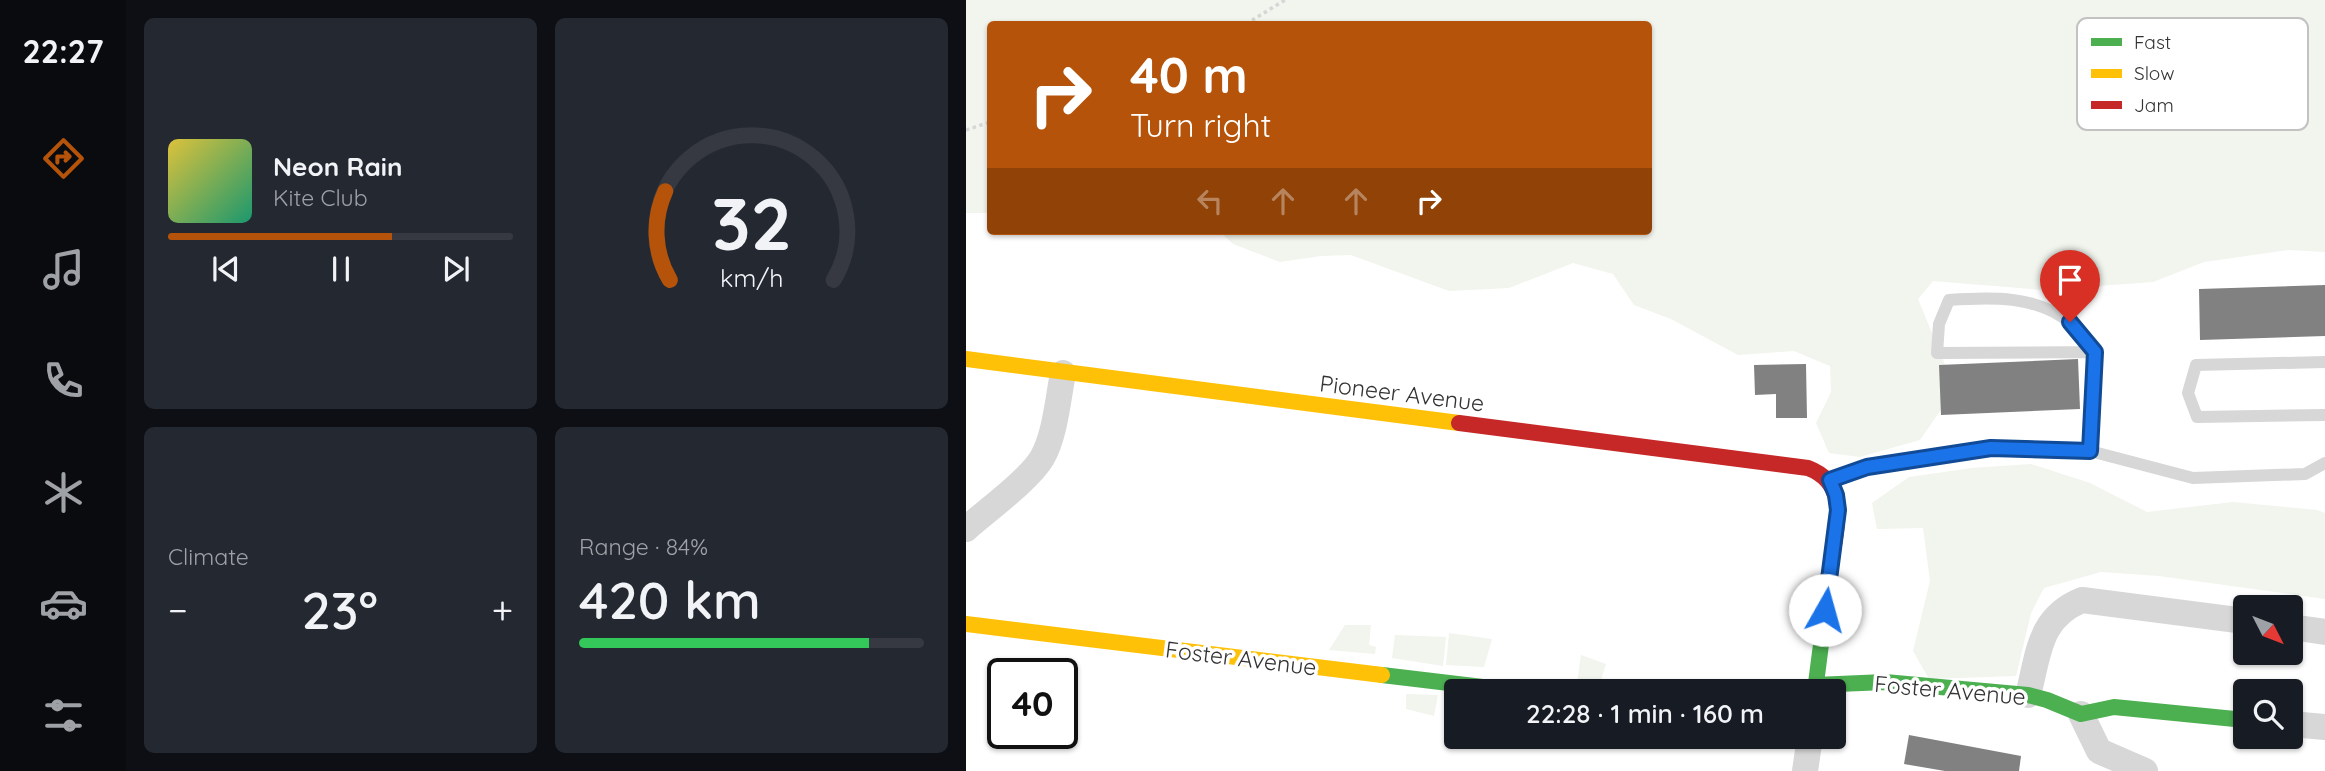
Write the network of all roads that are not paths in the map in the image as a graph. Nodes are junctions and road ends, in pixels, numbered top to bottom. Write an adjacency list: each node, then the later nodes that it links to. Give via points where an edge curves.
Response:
1 (2095, 352): 1 (lane, via 2070,322 2039,306 1990,297 1949,300 1939,324 1937,353); 6 (lane)
2 (966, 359): 4 (street, Pioneer Avenue)
3 (2325, 362): 5 (lane, via 2196,365 2188,393 2197,417)
4 (1063, 373): 8 (street, Pioneer Avenue, via 1799,466 1817,470); 9 (street, via 1042,458)
5 (2325, 415)
6 (2090, 451): 7 (lane, via 2193,478 2305,474); 8 (lane, via 1991,448 1867,467)
7 (2325, 463)
8 (1830, 480): 14 (street, via 1838,510)
9 (966, 529)
10 (2233, 619): 17 (street, via 2082,600 2068,606 2045,629)
11 (966, 624): 15 (street, Foster Avenue)
12 (2303, 629): 13 (street)
13 (2325, 632)
14 (1816, 679)
15 (1444, 682)
16 (1846, 685): 17 (street, Foster Avenue, via 1885,682)
17 (2028, 695): 18 (street, Foster Avenue)
18 (2081, 714): 19 (street, via 2114,707); 24 (street, via 2099,751)
19 (2233, 719)
20 (2303, 725): 21 (street)
21 (2325, 727)
22 (1808, 749): 23 (street)
23 (1805, 771)
24 (2145, 771)

